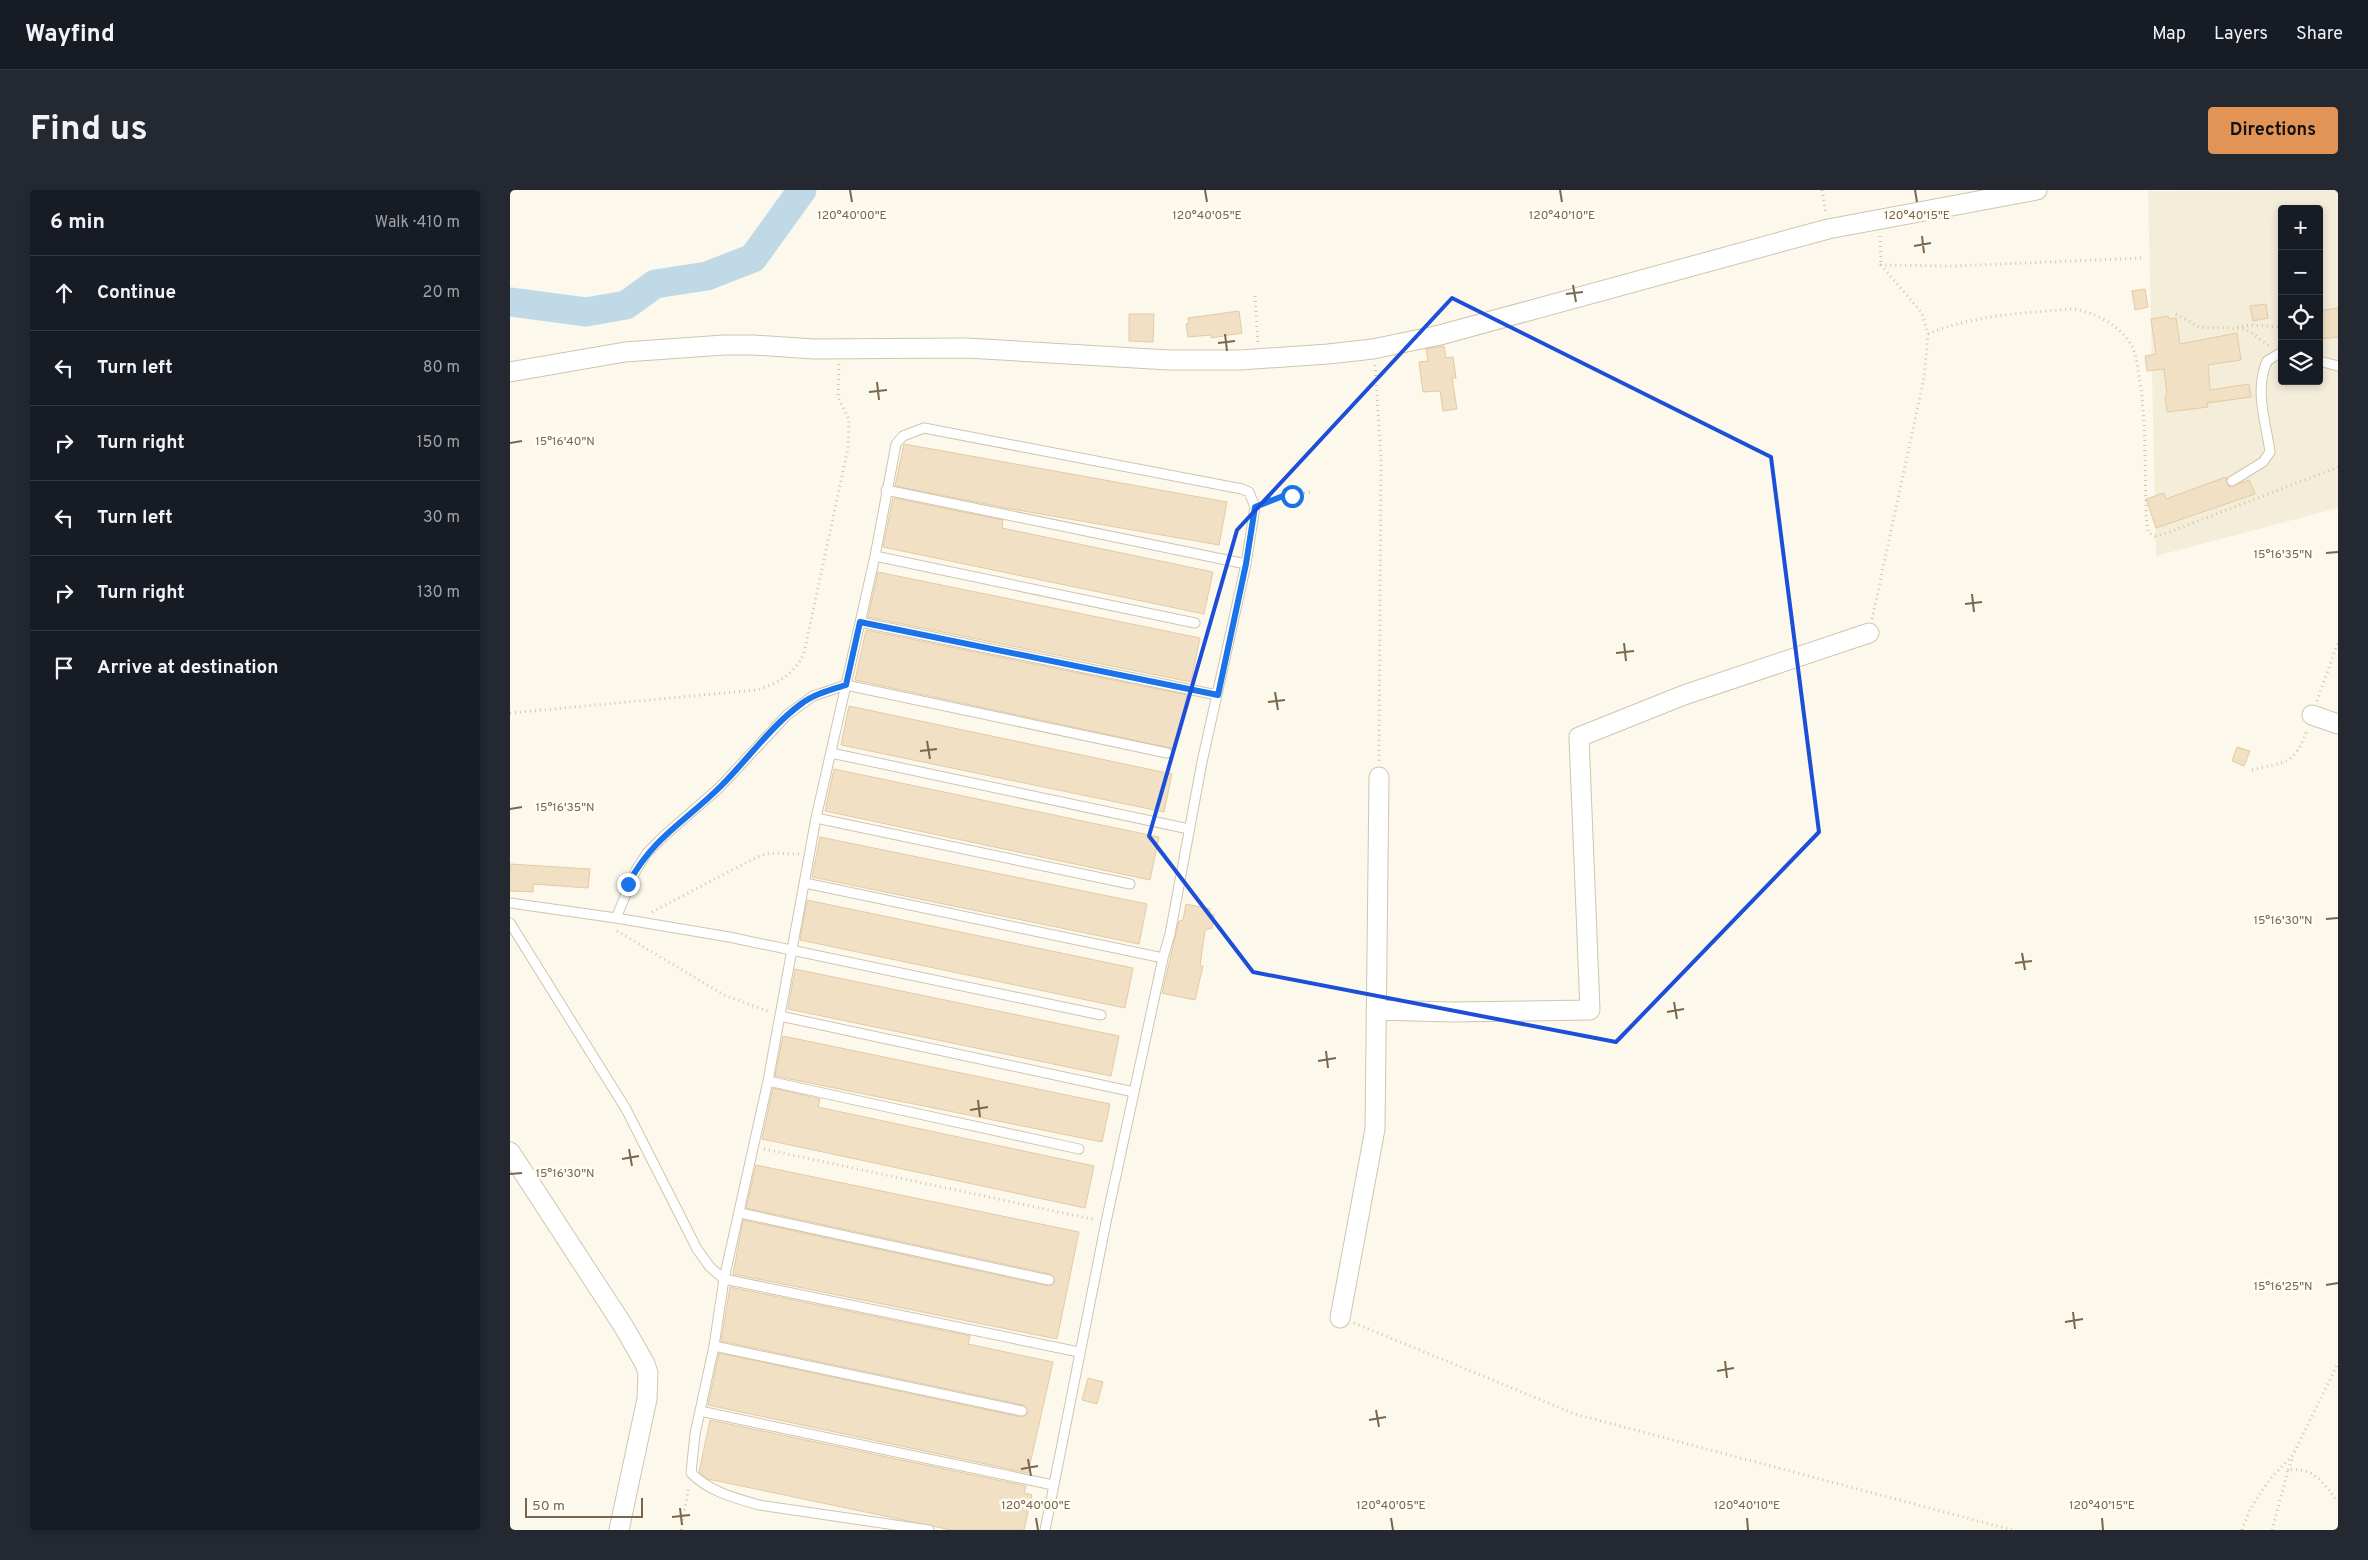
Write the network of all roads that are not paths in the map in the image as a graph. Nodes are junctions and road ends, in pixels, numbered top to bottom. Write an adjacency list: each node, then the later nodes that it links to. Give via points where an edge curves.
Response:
1 (2037, 190): 2 (street)
2 (1997, 193): 6 (street, via 1828,229 1440,335 1373,349 1260,360 1169,360 997,349 692,346 587,357)
3 (2278, 354): 7 (lane, via 2267,361 2261,380 2260,398 2270,452 2264,462)
4 (2323, 362): 5 (lane)
5 (2338, 366)
6 (510, 372)
7 (2232, 481)
8 (886, 490): 9 (lane); 10 (lane); 10 (lane, via 896,444 903,436 924,428 1242,489 1248,492 1255,507)
9 (875, 556): 11 (lane); 12 (lane)
10 (1246, 564): 15 (lane)
11 (860, 622): 14 (lane); 15 (lane)
12 (1195, 623)
13 (1869, 633): 30 (street, via 1684,695 1579,737 1590,1010)
14 (846, 685): 18 (lane); 19 (lane); 26 (lane, via 813,696 787,715 719,788 647,853 636,870)
15 (1218, 695): 22 (lane)
16 (2312, 715): 17 (street)
17 (2338, 724)
18 (831, 753): 21 (lane); 22 (lane)
19 (1167, 754)
20 (1379, 777): 30 (street)
21 (816, 818): 23 (lane); 24 (lane)
22 (1189, 829): 29 (lane)
23 (805, 883): 28 (lane); 29 (lane)
24 (1130, 884)
25 (510, 903): 26 (lane)
26 (616, 918): 28 (lane)
27 (510, 923): 38 (lane, via 626,1109 697,1249)
28 (793, 950): 31 (lane); 32 (lane)
29 (1163, 958): 34 (lane)
30 (1376, 1010): 40 (street, via 1374,1129)
31 (1101, 1014)
32 (780, 1016): 33 (lane); 34 (lane)
33 (768, 1080): 35 (lane); 37 (lane)
34 (1134, 1092): 42 (lane)
35 (1079, 1149)
36 (510, 1152): 46 (street, via 624,1326 648,1374 647,1399)
37 (740, 1213): 38 (lane); 39 (lane)
38 (724, 1279): 41 (lane); 42 (lane)
39 (1049, 1280)
40 (1340, 1318)
41 (714, 1346): 43 (lane); 44 (lane)
42 (1080, 1352): 45 (lane)
43 (700, 1411): 45 (lane); 47 (lane, via 691,1473 712,1488 759,1505)
44 (1022, 1411)
45 (1053, 1485): 48 (lane)
46 (619, 1530)
47 (929, 1530)
48 (1045, 1530)

